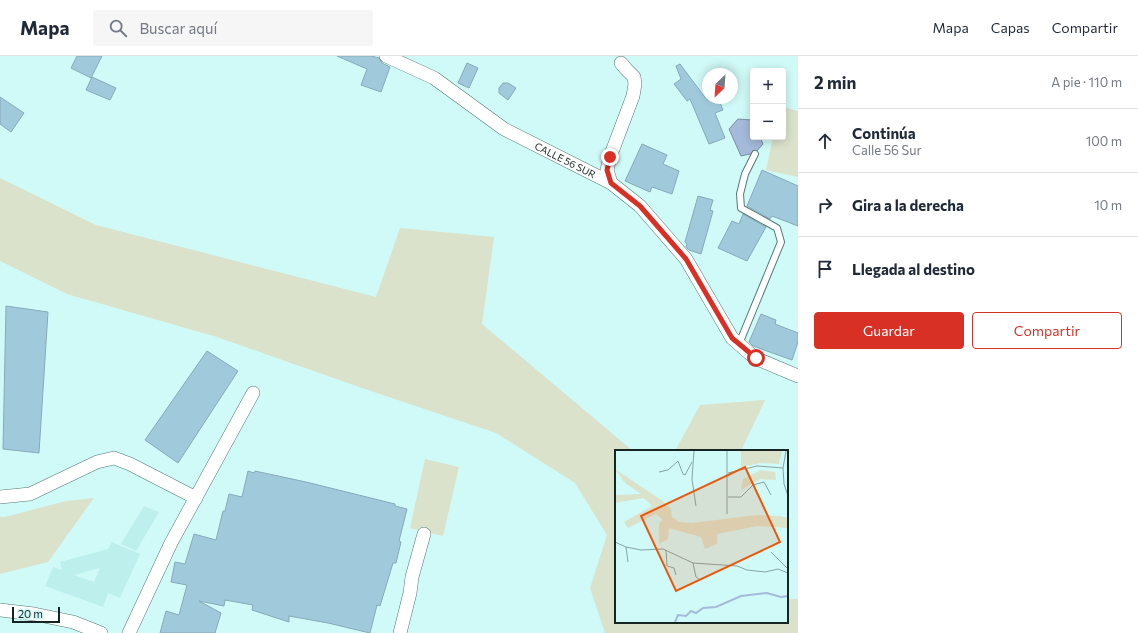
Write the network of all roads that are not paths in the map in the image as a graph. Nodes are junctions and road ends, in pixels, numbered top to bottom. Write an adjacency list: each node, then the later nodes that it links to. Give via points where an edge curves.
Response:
1 (386, 56): 4 (street, CALLE 56 SUR, via 434,78 504,129)
2 (621, 62): 4 (street, via 634,77 635,84 630,107 610,157 607,170)
3 (755, 154): 5 (lane, via 745,174 740,194 741,208 777,228 781,242)
4 (611, 183): 5 (street, CALLE 56 SUR, via 640,206 686,259 732,338)
5 (740, 344): 6 (street, CALLE 56 SUR, via 756,358)
6 (798, 376)
7 (253, 393): 9 (street)
8 (0, 497): 9 (street, via 30,494 97,462 114,458)
9 (196, 498): 13 (street)
10 (424, 534): 14 (street)
11 (0, 610): 12 (street, via 73,622)
12 (101, 633)
13 (129, 633)
14 (400, 633)

